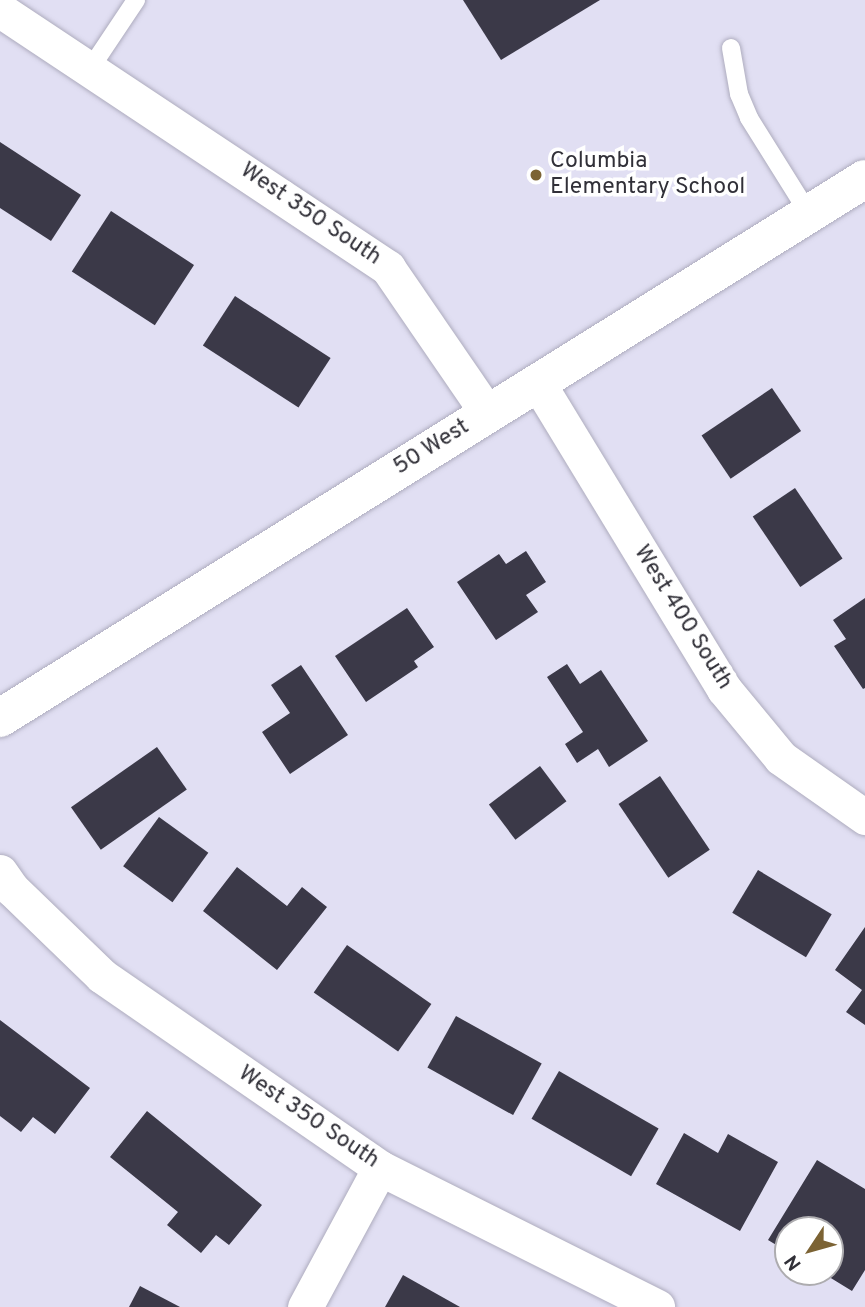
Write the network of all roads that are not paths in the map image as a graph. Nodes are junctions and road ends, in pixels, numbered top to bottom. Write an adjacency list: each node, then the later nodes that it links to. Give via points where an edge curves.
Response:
1 (136, 0): 4 (lane)
2 (0, 10): 4 (street, West 350 South)
3 (731, 48): 6 (lane, via 739,94 749,118)
4 (90, 69): 8 (street, West 350 South, via 388,268)
5 (865, 179): 6 (street, 50 West)
6 (809, 214): 7 (street, 50 West)
7 (538, 383): 8 (street, 50 West); 10 (street, West 400 South, via 724,690 780,758)
8 (488, 414): 9 (street, 50 West)
9 (0, 718)
10 (865, 817)
11 (0, 872): 12 (street, West 350 South, via 102,976)
12 (380, 1168): 13 (street); 14 (street, West 350 South)
13 (305, 1307)
14 (657, 1307)

